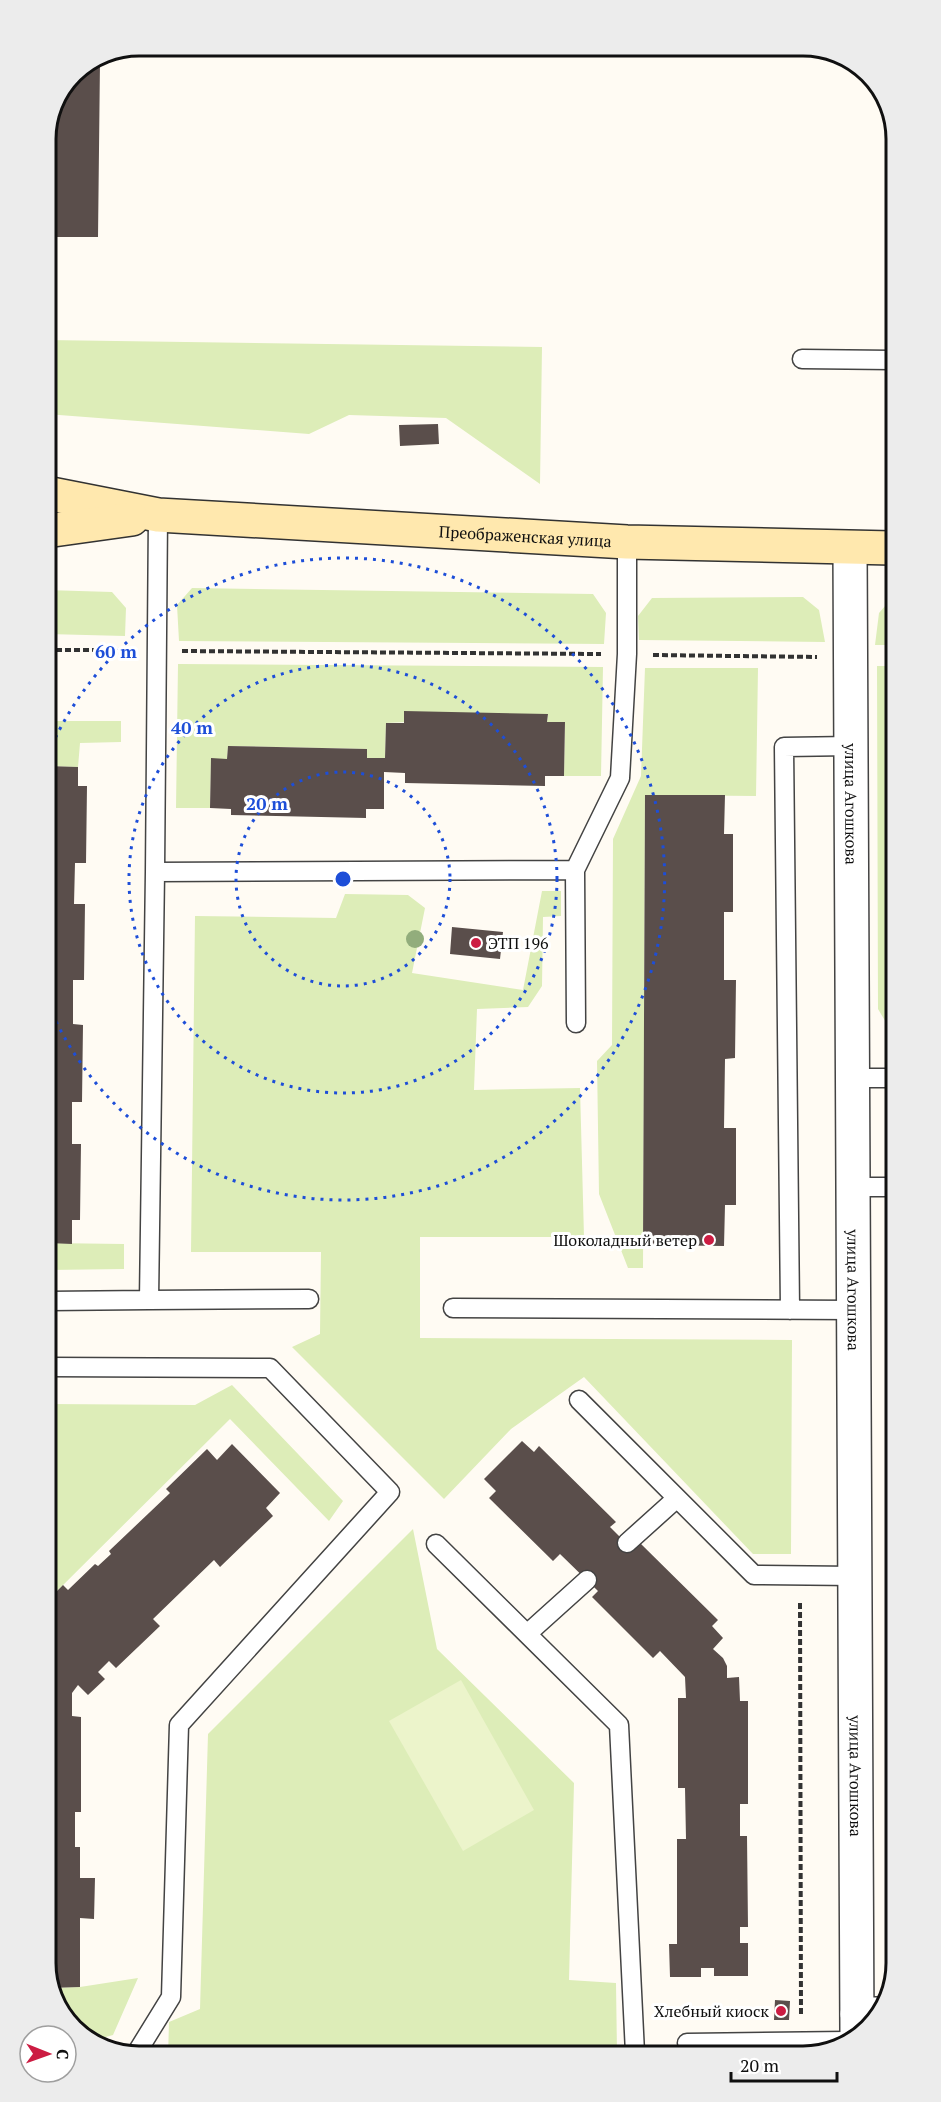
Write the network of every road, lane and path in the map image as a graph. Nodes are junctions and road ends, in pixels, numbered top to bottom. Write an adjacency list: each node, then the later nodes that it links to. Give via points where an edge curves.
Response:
1 (802, 359): 2 (lane)
2 (886, 360)
3 (56, 496): 4 (main road, Преображенская улица)
4 (158, 515): 5 (main road, Преображенская улица); 6 (main road, Преображенская улица); 10 (lane)
5 (56, 530)
6 (627, 542): 8 (main road, Преображенская улица); 11 (lane)
7 (886, 548): 8 (main road, Преображенская улица)
8 (850, 549): 12 (street, улица Агошкова)
9 (56, 650): 10 (path)
10 (158, 651): 11 (path); 15 (lane)
11 (627, 654): 12 (path); 14 (lane, via 620,778)
12 (851, 657): 13 (street, улица Агошкова)
13 (851, 746): 17 (street, улица Агошкова); 25 (lane, via 784,747)
14 (575, 870): 15 (lane); 16 (lane)
15 (156, 872): 22 (lane)
16 (576, 1023)
17 (853, 1078): 18 (lane); 19 (street, улица Агошкова)
18 (886, 1078)
19 (853, 1187): 20 (lane); 26 (street, улица Агошкова)
20 (886, 1187)
21 (309, 1299): 22 (lane)
22 (149, 1300): 23 (lane)
23 (56, 1301)
24 (453, 1308): 25 (lane)
25 (790, 1310): 26 (lane)
26 (854, 1310): 33 (street, улица Агошкова)
27 (56, 1367): 40 (lane, via 270,1368 390,1492 179,1725 171,1997)
28 (579, 1400): 29 (lane)
29 (677, 1498): 30 (lane); 32 (lane, via 754,1575)
30 (627, 1543)
31 (436, 1544): 35 (lane)
32 (800, 1575): 33 (lane); 38 (path)
33 (855, 1576): 36 (street, улица Агошкова)
34 (587, 1580): 35 (lane)
35 (527, 1634): 41 (lane, via 619,1725)
36 (860, 2023)
37 (855, 2027): 38 (lane)
38 (801, 2042): 39 (lane)
39 (687, 2043)
40 (141, 2046)
41 (635, 2046)

